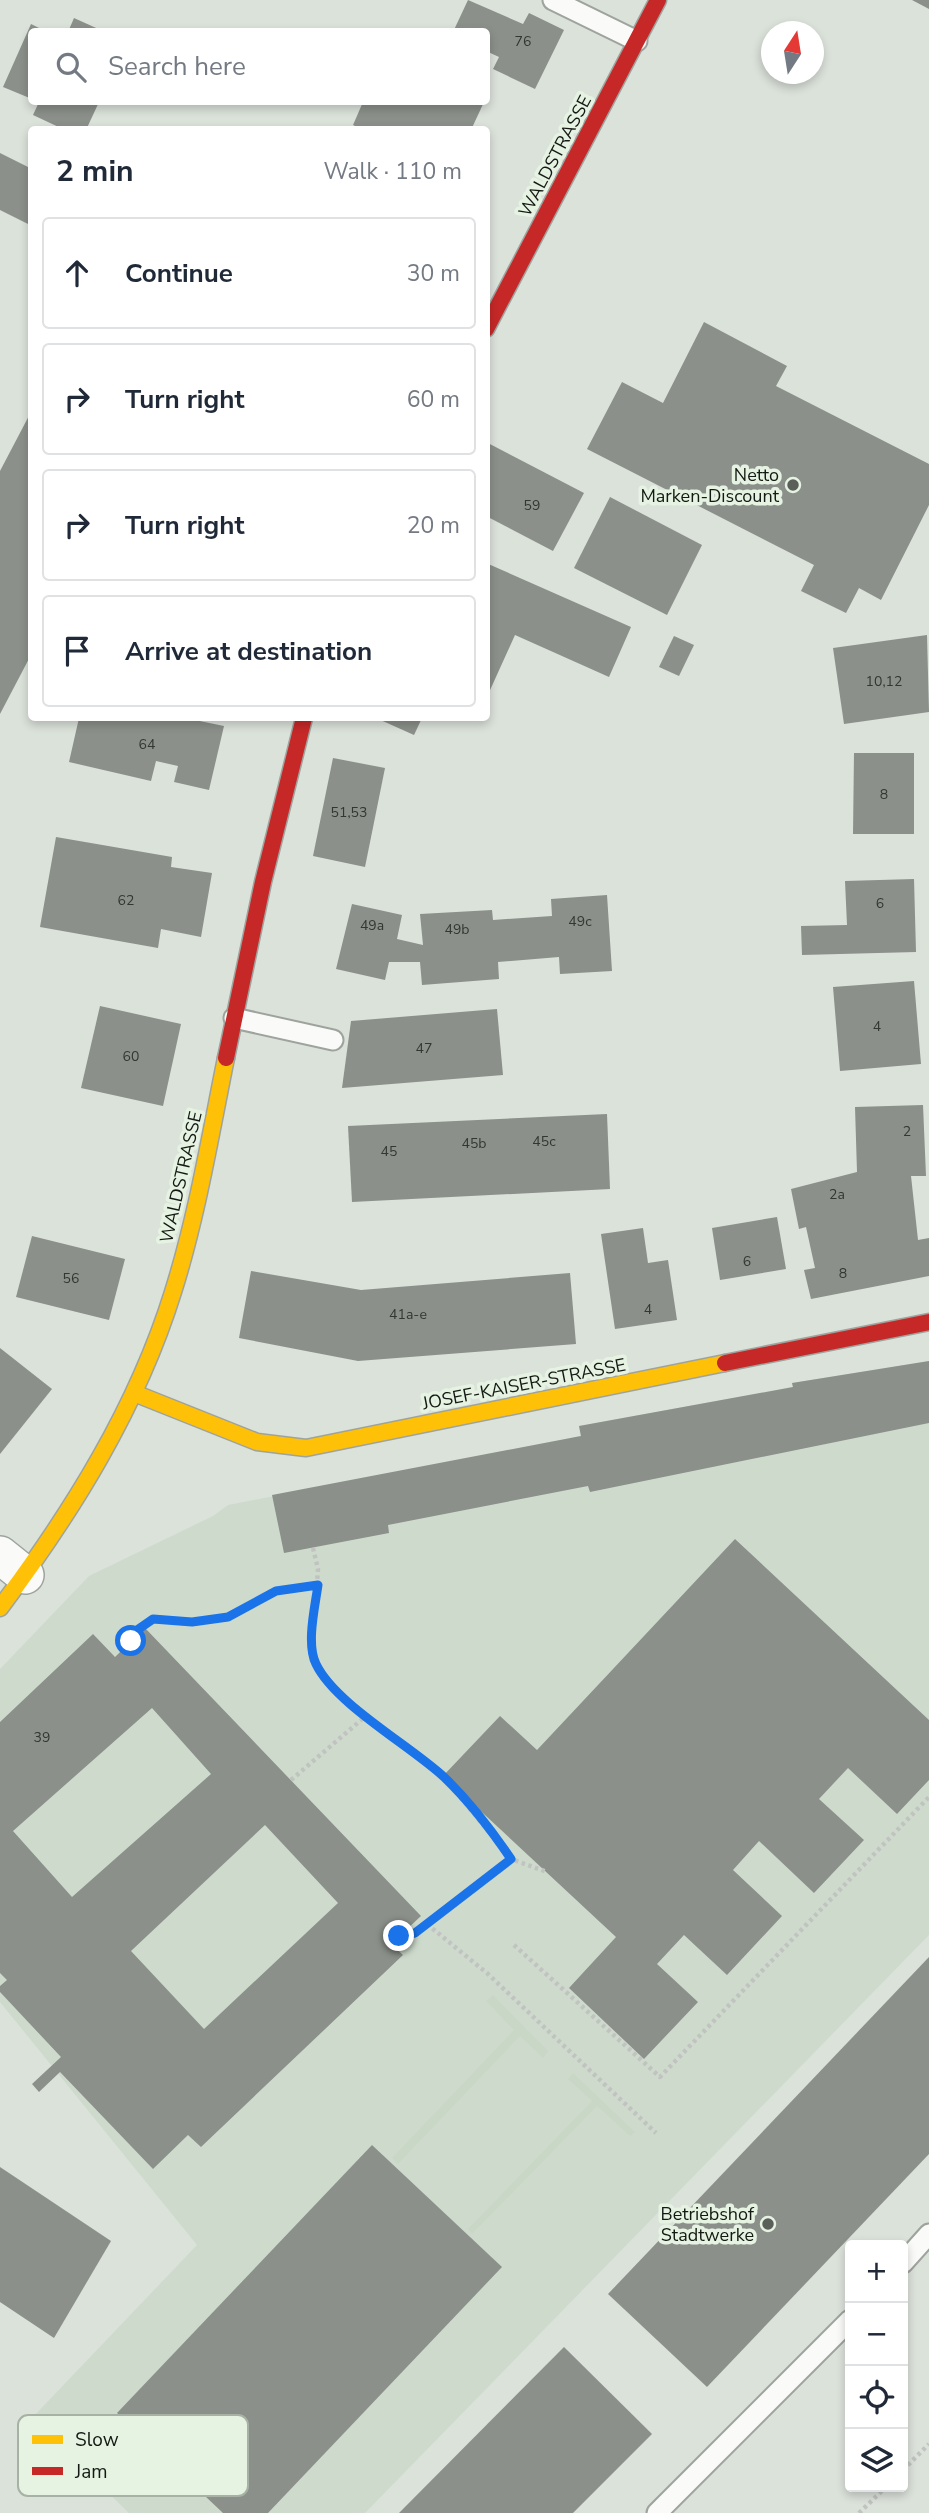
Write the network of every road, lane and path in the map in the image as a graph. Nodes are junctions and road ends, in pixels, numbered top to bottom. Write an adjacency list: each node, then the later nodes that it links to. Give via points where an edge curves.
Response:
1 (553, 0): 3 (lane)
2 (658, 0): 3 (street, WALDSTRASSE)
3 (637, 41): 4 (street, WALDSTRASSE)
4 (490, 321)
5 (303, 721): 6 (street, WALDSTRASSE)
6 (234, 1018): 7 (lane); 9 (street, WALDSTRASSE, via 178,1276)
7 (333, 1040)
8 (929, 1322): 9 (street, JOSEF-KAISER-STRASSE, via 306,1448 257,1442)
9 (134, 1393): 11 (street, WALDSTRASSE, via 50,1543)
10 (313, 1548): 12 (path)
11 (13, 1565): 13 (street, WALDSTRASSE)
12 (318, 1585): 14 (path, via 276,1591 228,1617 192,1622 153,1619 130,1635); 15 (path, via 315,1662 328,1682)
13 (0, 1608)
14 (131, 1641)
15 (367, 1716): 16 (path); 18 (path, via 443,1776)
16 (291, 1780)
17 (929, 1797): 22 (path, via 660,2077)
18 (511, 1859): 19 (path); 20 (path)
19 (547, 1872)
20 (427, 1924): 21 (path, via 415,1933); 23 (path, via 488,1974)
21 (399, 1936)
22 (514, 1945)
23 (656, 2133)
24 (929, 2234): 25 (lane)
25 (908, 2257)
26 (845, 2325): 30 (lane)
27 (929, 2444): 28 (path)
28 (908, 2465)
29 (881, 2492): 31 (path)
30 (657, 2513)
31 (859, 2513)

